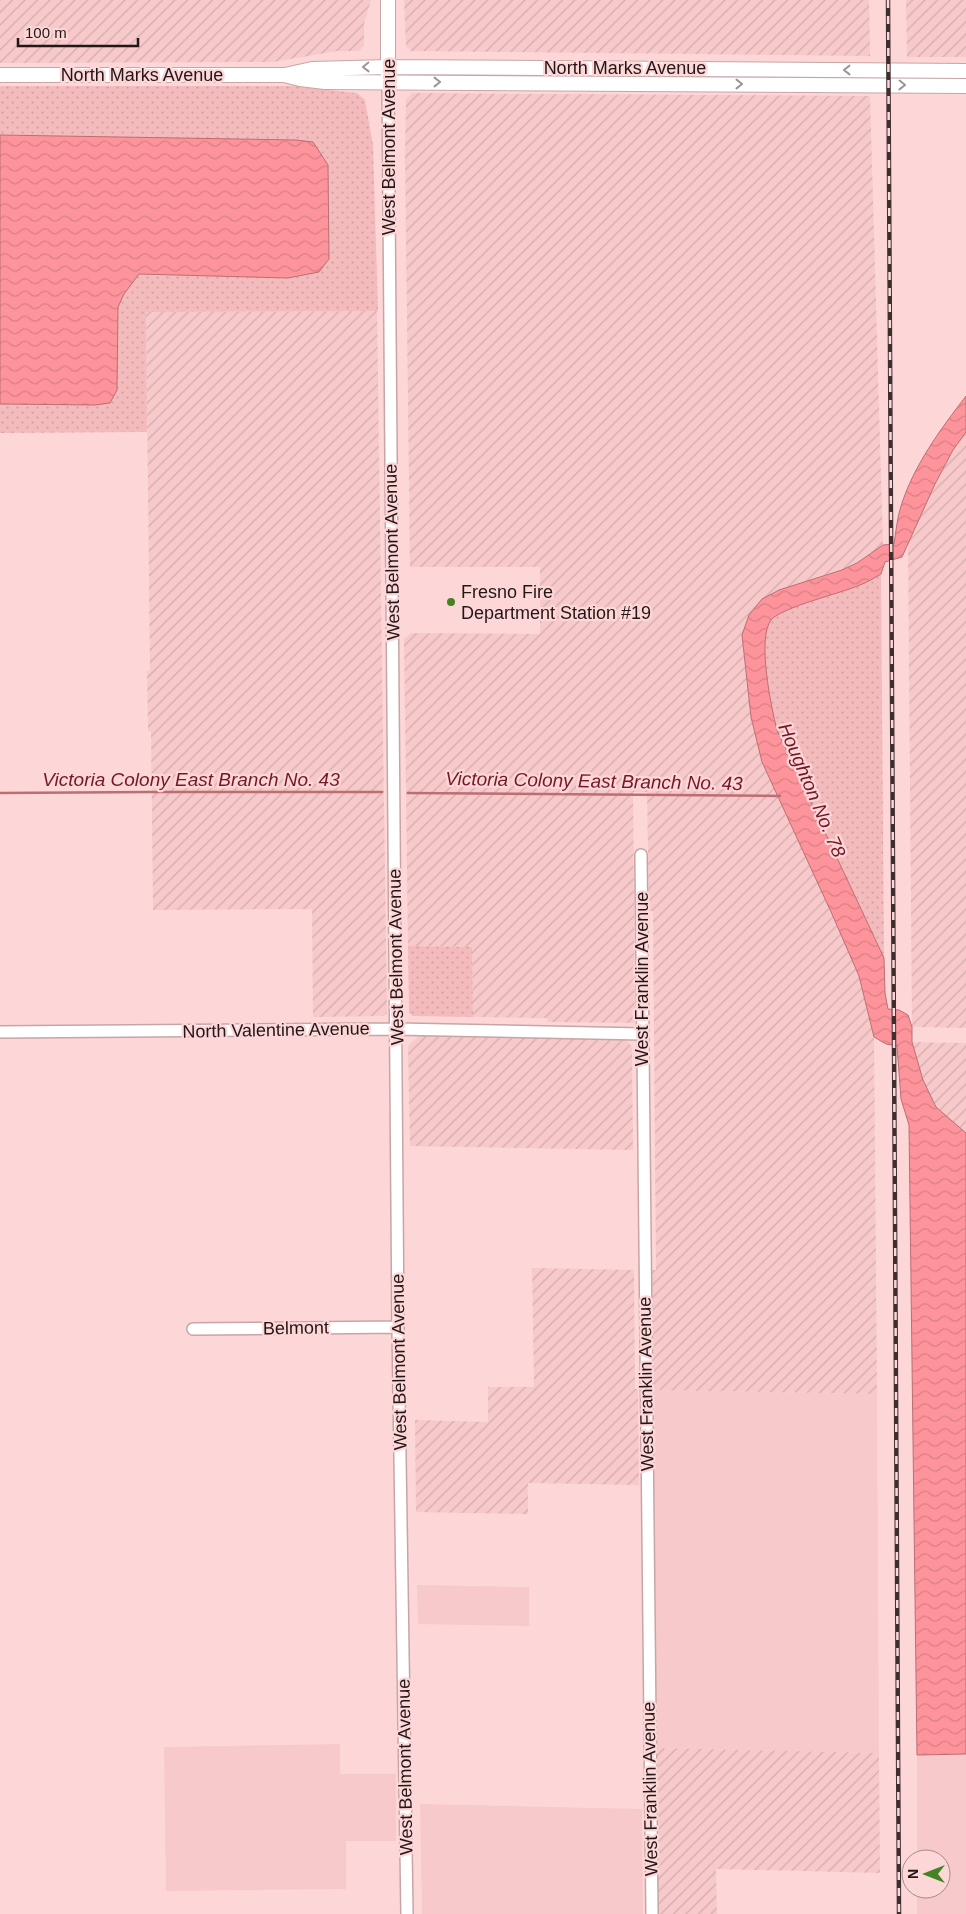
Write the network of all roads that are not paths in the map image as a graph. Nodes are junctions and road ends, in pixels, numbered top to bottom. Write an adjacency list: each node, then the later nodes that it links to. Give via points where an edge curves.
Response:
1 (388, 0): 2 (main road, West Belmont Avenue)
2 (388, 66): 3 (main road, North Marks Avenue, one-way to 2); 5 (main road, North Marks Avenue, one-way to 5, via 312,69); 6 (main road, West Belmont Avenue)
3 (966, 71)
4 (0, 75): 5 (main road, North Marks Avenue)
5 (284, 75): 6 (main road, North Marks Avenue, via 325,82)
6 (388, 81): 7 (main road, North Marks Avenue, one-way to 7); 9 (street, West Belmont Avenue)
7 (966, 86)
8 (641, 855): 11 (street, West Franklin Avenue)
9 (396, 1028): 10 (street, North Valentine Avenue); 11 (street, North Valentine Avenue); 12 (street, West Belmont Avenue)
10 (0, 1032)
11 (642, 1034): 15 (street, West Franklin Avenue)
12 (398, 1327): 13 (street, Belmont); 14 (street, West Belmont Avenue)
13 (194, 1329)
14 (407, 1914)
15 (652, 1914)

